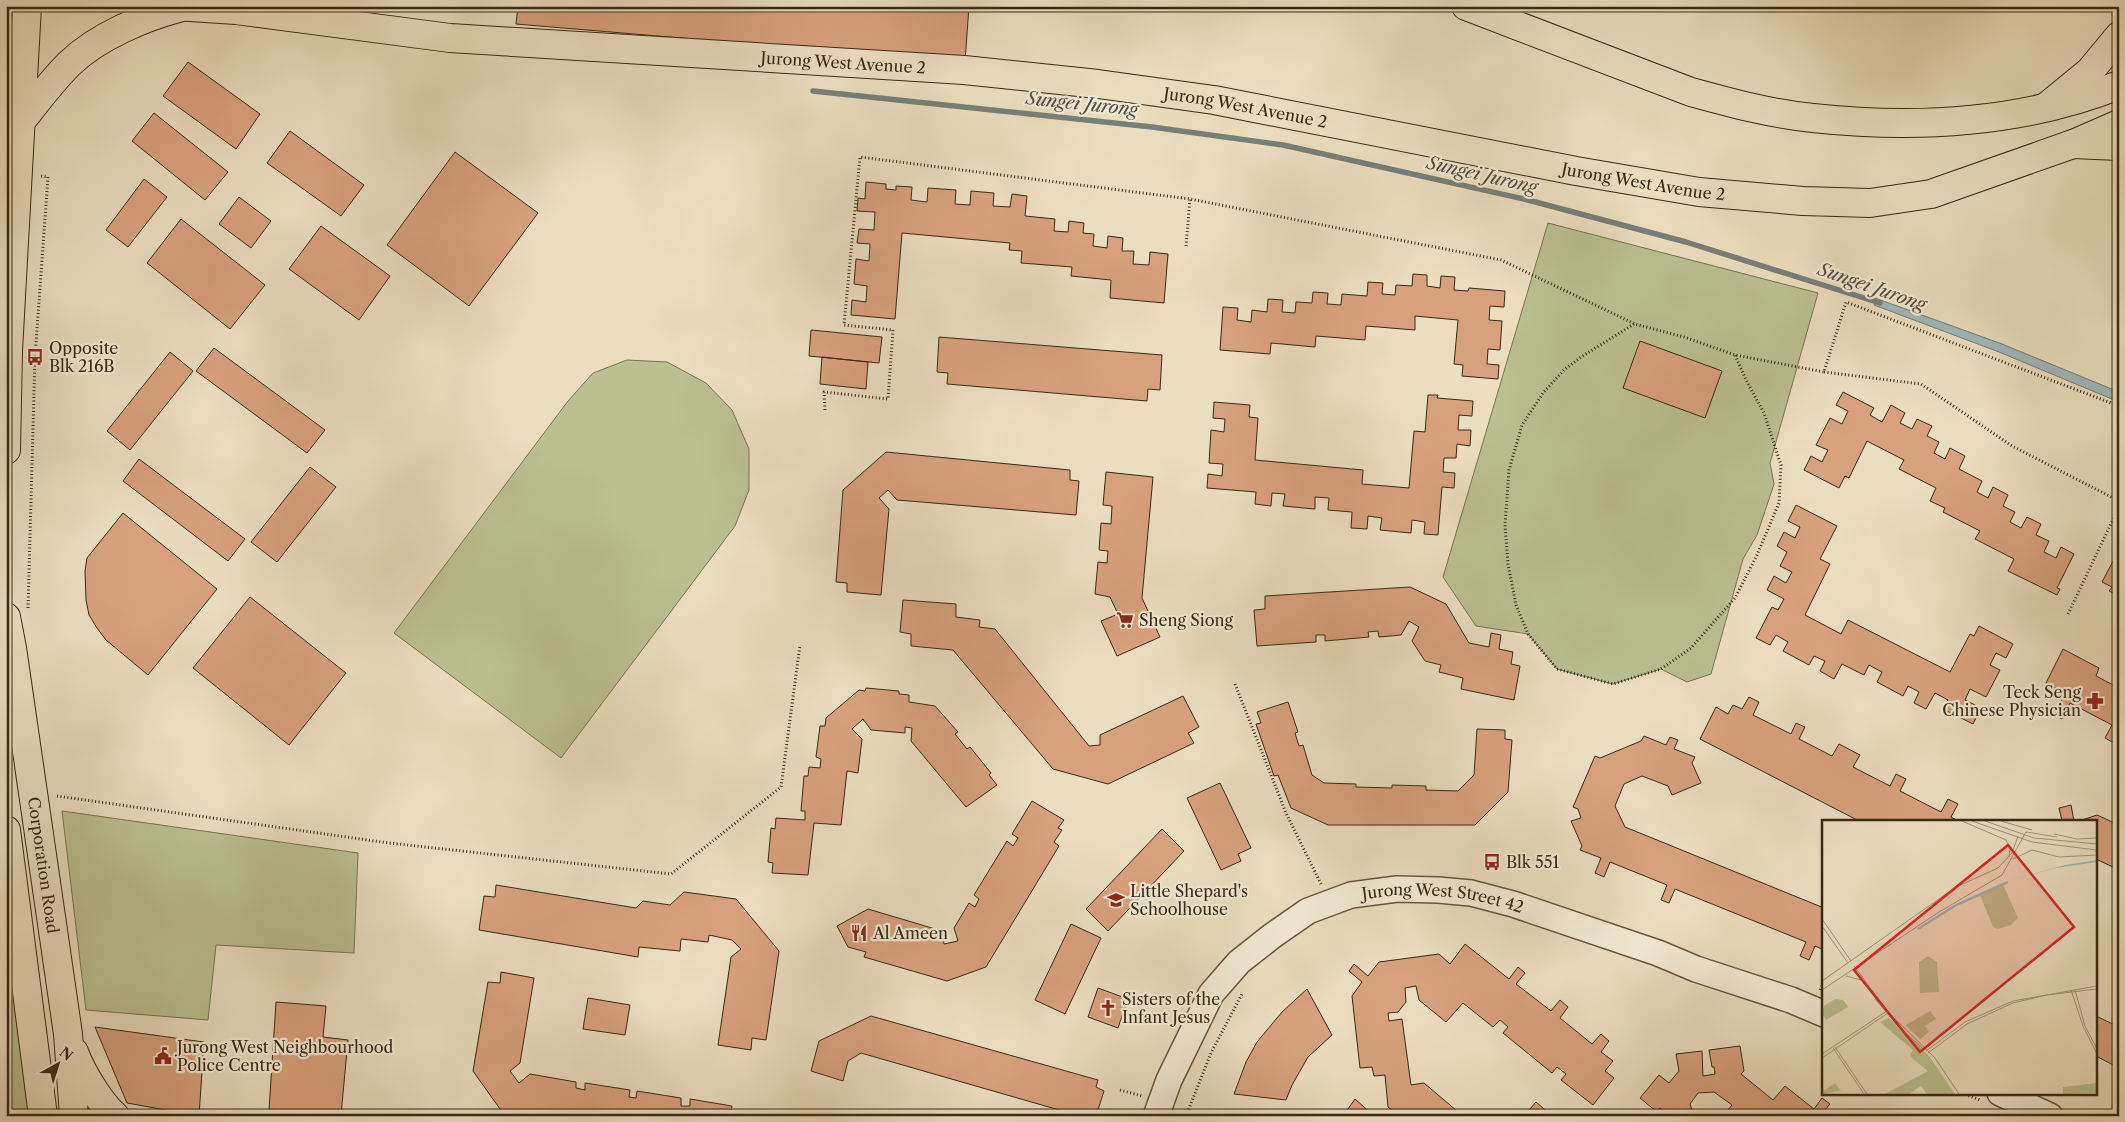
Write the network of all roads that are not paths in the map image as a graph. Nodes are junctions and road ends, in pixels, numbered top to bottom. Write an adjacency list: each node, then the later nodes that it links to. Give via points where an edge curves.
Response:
1 (27, 6): 7 (main road)
2 (1466, 6): 6 (main road, via 1691,92 1812,118 1886,123 1953,122)
3 (178, 7): 7 (main road, Jurong West Avenue 2, via 108,36 85,50); 9 (main road, Jurong West Avenue 2, via 236,10 450,38 964,70 1098,84 1214,100 1698,192 1803,201 1870,203 1931,194)
4 (2119, 36): 6 (main road, via 2090,71)
5 (2119, 85): 6 (main road)
6 (2046, 107)
7 (22, 120): 11 (main road, via 8,351)
8 (2119, 124): 9 (main road, Jurong West Avenue 2)
9 (2073, 144): 10 (main road)
10 (2119, 146)
11 (6, 450)
12 (17, 613): 15 (main road, Corporation Road, via 12,648)
13 (6, 830): 18 (main road, Corporation Road)
14 (1822, 1013): 17 (street, Jurong West Street 42, via 1658,952 1470,893 1397,889 1351,895 1308,912 1239,962 1211,994 1169,1080)
15 (68, 1034): 19 (main road, Corporation Road); 20 (main road, via 78,1063)
16 (2002, 1094): 21 (street)
17 (1152, 1107)
18 (43, 1116)
19 (74, 1116)
20 (114, 1116)
21 (2050, 1116)

